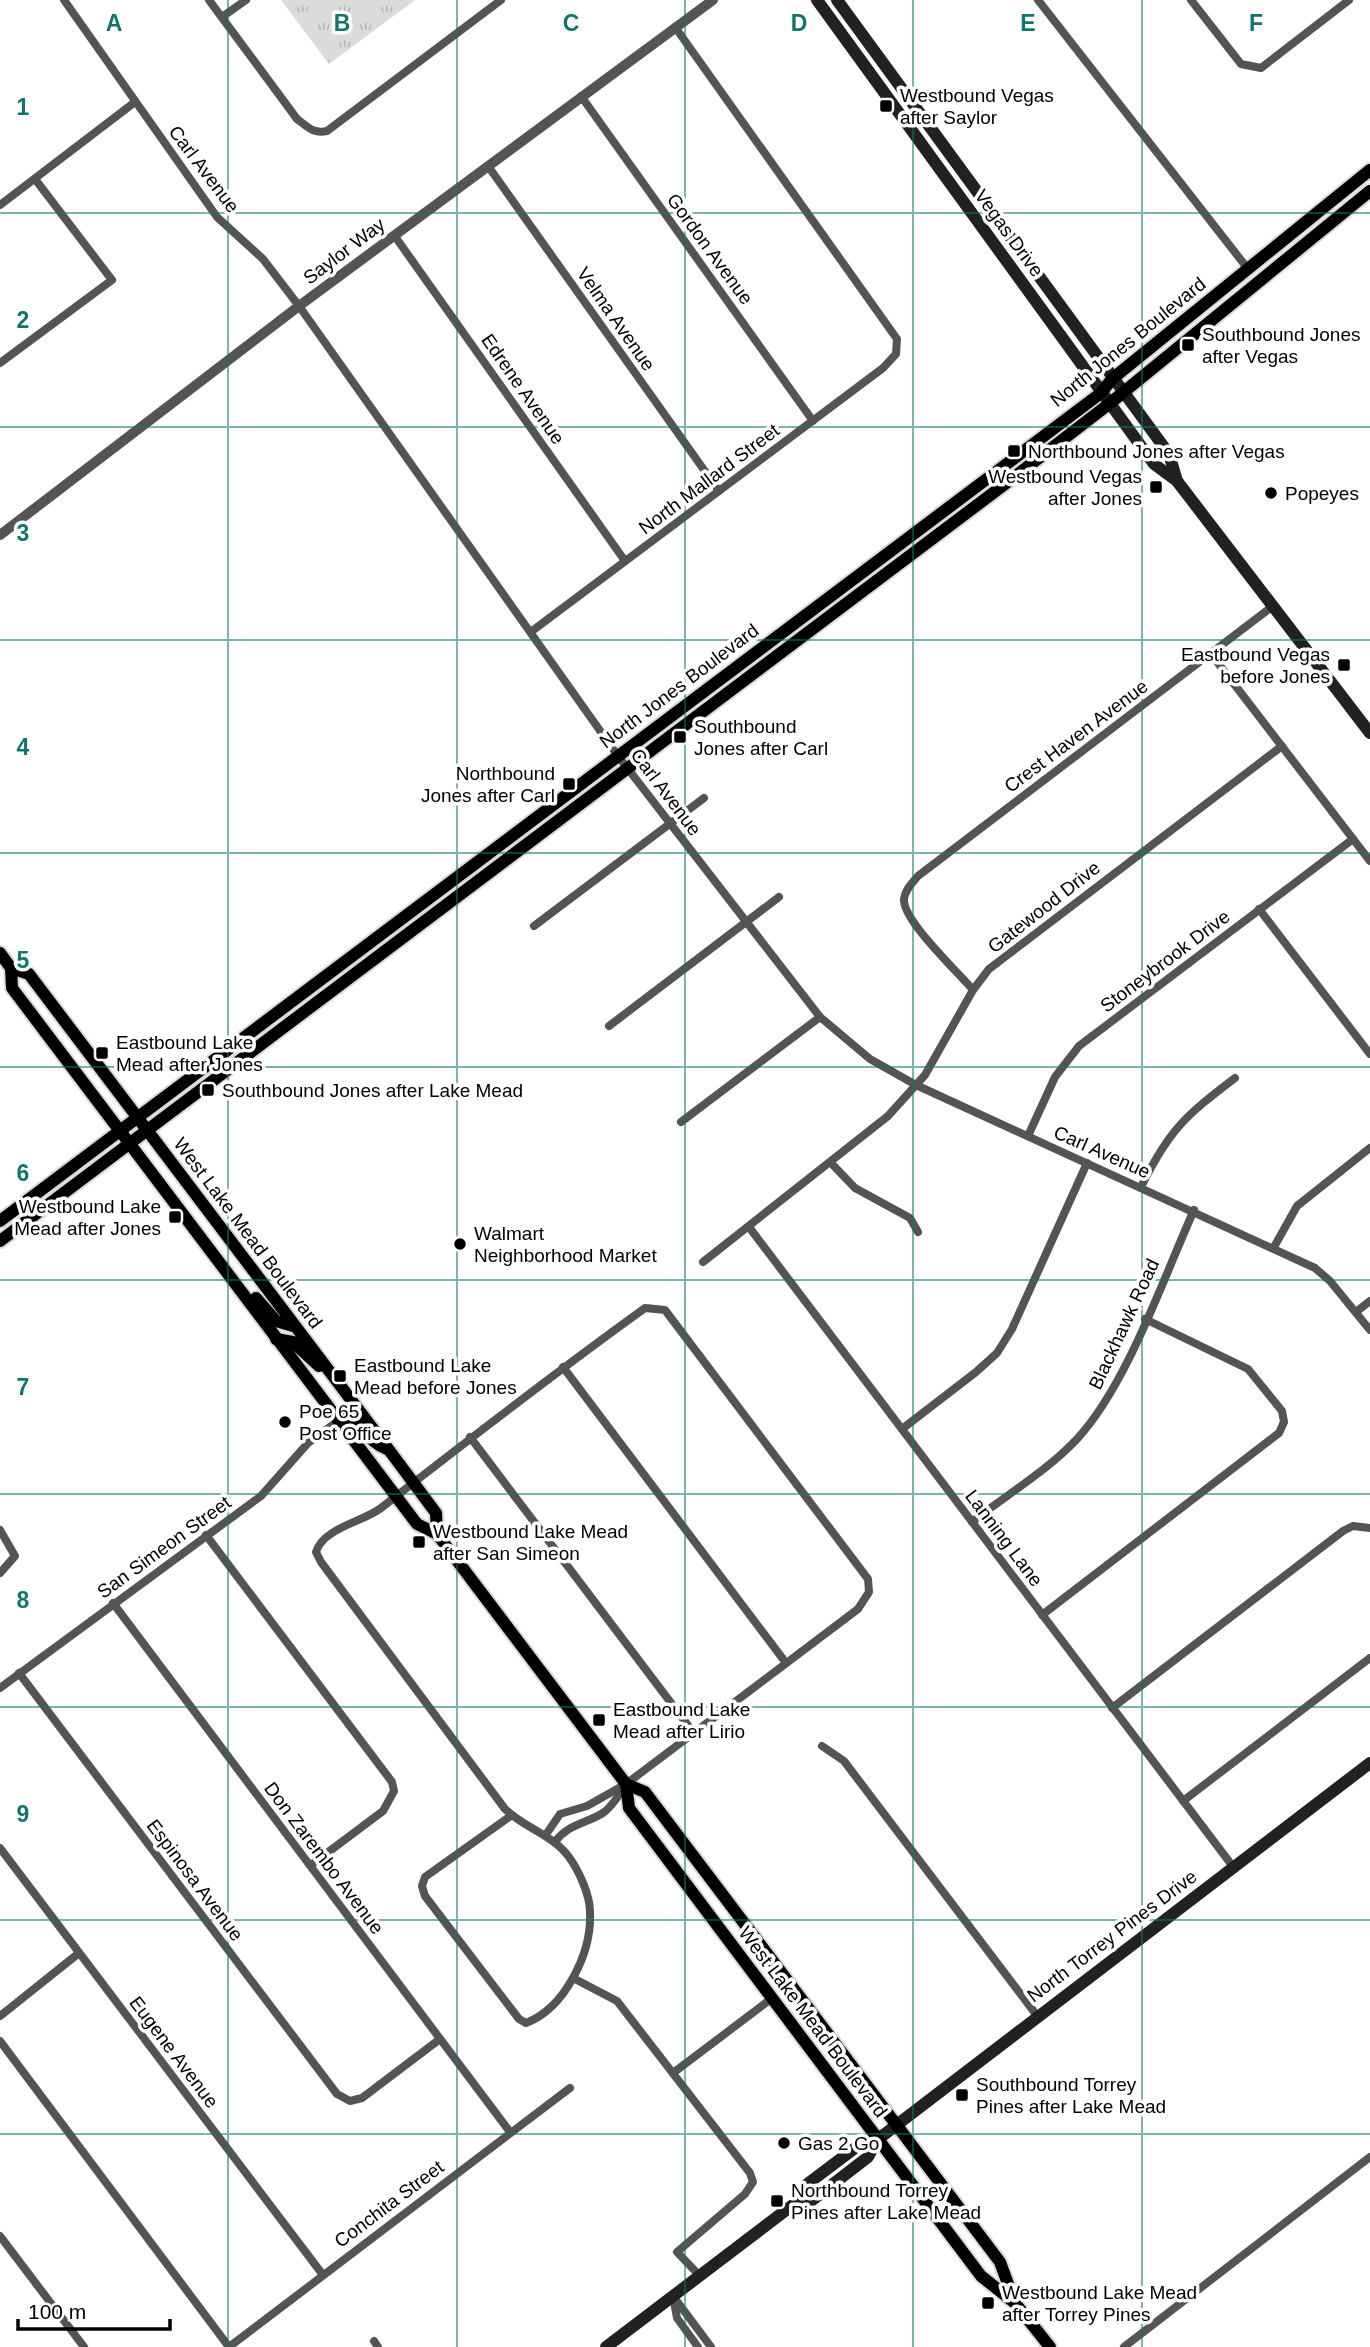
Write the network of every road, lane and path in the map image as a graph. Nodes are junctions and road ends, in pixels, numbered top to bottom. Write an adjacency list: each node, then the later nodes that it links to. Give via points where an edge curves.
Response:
1 (64, 0): 14 (street, Carl Avenue)
2 (209, 0): 11 (street)
3 (246, 0): 11 (street)
4 (501, 0): 11 (street, via 320,132 297,119)
5 (713, 0): 12 (street, Saylor Way)
6 (817, 0): 28 (main road, Vegas Drive)
7 (837, 0): 27 (main road, Vegas Drive)
8 (1038, 0): 23 (street)
9 (1191, 0): 10 (street, via 1241,64 1250,68 1261,68)
10 (1343, 2)
11 (222, 18)
12 (675, 27): 13 (street, Saylor Way); 31 (street, North Mallard Street, via 897,339 896,354 883,368)
13 (581, 96): 15 (street, Saylor Way); 31 (street, Gordon Avenue)
14 (135, 102): 17 (street); 24 (street, Carl Avenue, via 217,217 263,259)
15 (488, 166): 22 (street, Saylor Way); 33 (street, Velma Avenue)
16 (1370, 170): 19 (main road, North Jones Boulevard)
17 (35, 179): 20 (street); 26 (street, via 111,280)
18 (1370, 191): 21 (main road, North Jones Boulevard)
19 (1328, 204): 21 (main road); 23 (main road, North Jones Boulevard)
20 (0, 205)
21 (1338, 217): 25 (main road, North Jones Boulevard)
22 (394, 235): 24 (street, Saylor Way); 35 (street, Edrene Avenue)
23 (1248, 270): 25 (main road); 27 (main road, North Jones Boulevard)
24 (299, 306): 34 (street, Saylor Way); 39 (street, Carl Avenue)
25 (1227, 308): 29 (main road, North Jones Boulevard)
26 (0, 363)
27 (1112, 379): 28 (main road, North Jones Boulevard); 29 (main road, Vegas Drive)
28 (1101, 393): 30 (main road, Vegas Drive); 36 (main road, North Jones Boulevard)
29 (1122, 393): 30 (main road, North Jones Boulevard); 32 (main road, Vegas Drive, via 1169,454)
30 (1109, 404): 32 (main road, Vegas Drive, via 1154,464); 37 (main road, North Jones Boulevard)
31 (813, 421): 33 (street, North Mallard Street)
32 (1177, 481): 38 (main road, Vegas Drive)
33 (719, 491): 35 (street, North Mallard Street)
34 (0, 535)
35 (625, 561): 39 (street, North Mallard Street)
36 (859, 575): 37 (main road); 43 (main road, North Jones Boulevard)
37 (869, 588): 44 (main road, North Jones Boulevard)
38 (1273, 606): 40 (street, Crest Haven Avenue); 41 (main road, Vegas Drive)
39 (532, 631): 43 (street, Carl Avenue)
40 (1211, 654): 42 (street); 58 (street, Crest Haven Avenue, via 918,876 904,897 904,906)
41 (1370, 733)
42 (1282, 746): 47 (street); 58 (street, Gatewood Drive, via 1019,944 989,969)
43 (618, 756): 44 (street, Carl Avenue); 50 (main road, North Jones Boulevard)
44 (629, 769): 46 (street, Carl Avenue); 56 (main road, North Jones Boulevard)
45 (704, 798): 46 (street)
46 (670, 824): 52 (street, Carl Avenue); 53 (street)
47 (1353, 839): 48 (street); 51 (street, Stoneybrook Drive)
48 (1370, 861)
49 (779, 897): 52 (street)
50 (425, 901): 54 (main road, North Jones Boulevard); 56 (main road, via 417,916 387,939)
51 (1259, 909): 62 (street); 69 (street, Stoneybrook Drive, via 1079,1046 1055,1077)
52 (745, 921): 60 (street, Carl Avenue); 61 (street)
53 (534, 926)
54 (376, 938): 59 (main road, via 373,951 337,980); 65 (main road, North Jones Boulevard)
55 (0, 953): 57 (main road, West Lake Mead Boulevard)
56 (375, 960): 59 (main road, North Jones Boulevard)
57 (11, 968): 65 (main road, West Lake Mead Boulevard, via 29,974); 68 (main road, West Lake Mead Boulevard, via 12,988)
58 (973, 990): 64 (street, Gatewood Drive)
59 (331, 992): 67 (main road, North Jones Boulevard)
60 (820, 1017): 64 (street, Carl Avenue, via 870,1059); 66 (street)
61 (609, 1026)
62 (1370, 1054)
63 (1235, 1078): 74 (street, via 1180,1124 1163,1144)
64 (916, 1085): 69 (street, Carl Avenue); 72 (street, Gatewood Drive, via 888,1116)
65 (137, 1118): 67 (main road, West Lake Mead Boulevard); 68 (main road, North Jones Boulevard)
66 (681, 1122)
67 (146, 1130): 70 (main road, North Jones Boulevard); 86 (main road, West Lake Mead Boulevard)
68 (120, 1131): 70 (main road, West Lake Mead Boulevard); 76 (main road, North Jones Boulevard)
69 (1028, 1136): 73 (street, Carl Avenue)
70 (130, 1143): 79 (main road, North Jones Boulevard); 82 (main road, West Lake Mead Boulevard)
71 (1370, 1148): 80 (street, via 1297,1206)
72 (831, 1163): 77 (street, Gatewood Drive); 78 (street, via 855,1188 910,1218)
73 (1087, 1163): 74 (street, Carl Avenue); 92 (street, via 997,1353)
74 (1141, 1187): 75 (street, Carl Avenue)
75 (1194, 1210): 80 (street, Carl Avenue); 85 (street, Blackhawk Road)
76 (0, 1221)
77 (749, 1227): 81 (street, Gatewood Drive); 92 (street, Lanning Lane)
78 (918, 1232)
79 (0, 1241)
80 (1275, 1247): 84 (street, Carl Avenue, via 1315,1268)
81 (703, 1262)
82 (229, 1274): 86 (main road, via 245,1285 276,1321); 88 (main road, West Lake Mead Boulevard)
83 (1370, 1301): 84 (street)
84 (1356, 1312): 87 (street, Carl Avenue)
85 (1145, 1319): 97 (street, Blackhawk Road, via 1099,1411 1076,1439); 104 (street, via 1248,1369 1282,1411 1284,1422 1279,1433)
86 (294, 1326): 90 (main road, West Lake Mead Boulevard)
87 (1370, 1330)
88 (276, 1339): 90 (main road, via 292,1342); 91 (main road, West Lake Mead Boulevard)
89 (563, 1367): 93 (street); 106 (street); 106 (street, via 645,1308 665,1310 868,1579 869,1592 858,1609)
90 (330, 1374): 94 (main road, West Lake Mead Boulevard)
91 (338, 1421): 94 (main road, via 349,1418 372,1443); 96 (main road, West Lake Mead Boulevard); 101 (street, San Simeon Street, via 308,1443 261,1496)
92 (902, 1429): 97 (street, Lanning Lane)
93 (470, 1437): 95 (street); 110 (street)
94 (389, 1450): 95 (main road, West Lake Mead Boulevard)
95 (413, 1482): 96 (street); 100 (main road, West Lake Mead Boulevard, via 436,1513)
96 (396, 1495): 100 (main road, West Lake Mead Boulevard, via 417,1524); 115 (street, via 334,1533 316,1552)
97 (972, 1522): 104 (street, Lanning Lane)
98 (1366, 1527): 109 (street, via 1343,1531)
99 (0, 1530): 102 (street, via 15,1556)
100 (437, 1534): 113 (main road, West Lake Mead Boulevard)
101 (206, 1535): 103 (street, San Simeon Street); 119 (street, via 392,1782 394,1791 383,1811)
102 (0, 1573)
103 (113, 1603): 107 (street, San Simeon Street); 119 (street, Don Zarembo Avenue)
104 (1042, 1615): 109 (street, Lanning Lane)
105 (1370, 1658): 114 (street)
106 (786, 1663): 110 (street)
107 (19, 1672): 108 (street, San Simeon Street); 128 (street, Espinosa Avenue, via 337,2094 350,2101 362,2098)
108 (0, 1688)
109 (1112, 1708): 114 (street, Lanning Lane)
110 (693, 1732): 113 (street)
111 (822, 1746): 127 (street, via 844,1761)
112 (1370, 1763): 120 (main road, North Torrey Pines Drive)
113 (626, 1784): 116 (street, via 587,1806 561,1814); 117 (street, via 613,1805 564,1830); 121 (main road, West Lake Mead Boulevard, via 645,1792); 122 (main road, West Lake Mead Boulevard, via 629,1808)
114 (1183, 1801): 120 (street, Lanning Lane)
115 (512, 1815): 116 (street); 124 (street, via 425,1877 425,1896 526,2023)
116 (545, 1836): 117 (street)
117 (555, 1842): 124 (street, via 576,1869 590,1911)
118 (0, 1848): 123 (street, Eugene Avenue)
119 (311, 1865): 128 (street, Don Zarembo Avenue)
120 (1234, 1868): 127 (main road, North Torrey Pines Drive)
121 (729, 1904): 122 (main road); 132 (main road, West Lake Mead Boulevard)
122 (711, 1918): 125 (main road, West Lake Mead Boulevard)
123 (79, 1953): 126 (street); 137 (street, Eugene Avenue)
124 (573, 1978): 130 (street, via 617,2001)
125 (771, 1999): 130 (street); 134 (main road, West Lake Mead Boulevard)
126 (0, 2016)
127 (1038, 2017): 132 (main road, North Torrey Pines Drive)
128 (440, 2039): 133 (street, Don Zarembo Avenue)
129 (0, 2041): 142 (street)
130 (673, 2073): 138 (street, via 752,2182 745,2194 677,2252)
131 (570, 2088): 133 (street, Conchita Street)
132 (896, 2125): 134 (main road, North Torrey Pines Drive); 140 (main road, West Lake Mead Boulevard, via 1000,2262)
133 (510, 2132): 137 (street, Conchita Street)
134 (877, 2140): 138 (main road, North Torrey Pines Drive, via 851,2150 802,2188 802,2197); 140 (main road, West Lake Mead Boulevard, via 981,2276)
135 (1370, 2157): 147 (street)
136 (0, 2236): 141 (street)
137 (323, 2275): 142 (street, Conchita Street)
138 (699, 2276): 139 (main road, North Torrey Pines Drive)
139 (673, 2295): 143 (main road, North Torrey Pines Drive); 144 (street, via 677,2318); 145 (street)
140 (1016, 2303): 146 (main road, West Lake Mead Boulevard)
141 (84, 2347)
142 (229, 2347)
143 (606, 2347)
144 (698, 2347)
145 (711, 2347)
146 (1049, 2347)
147 (1124, 2347)

